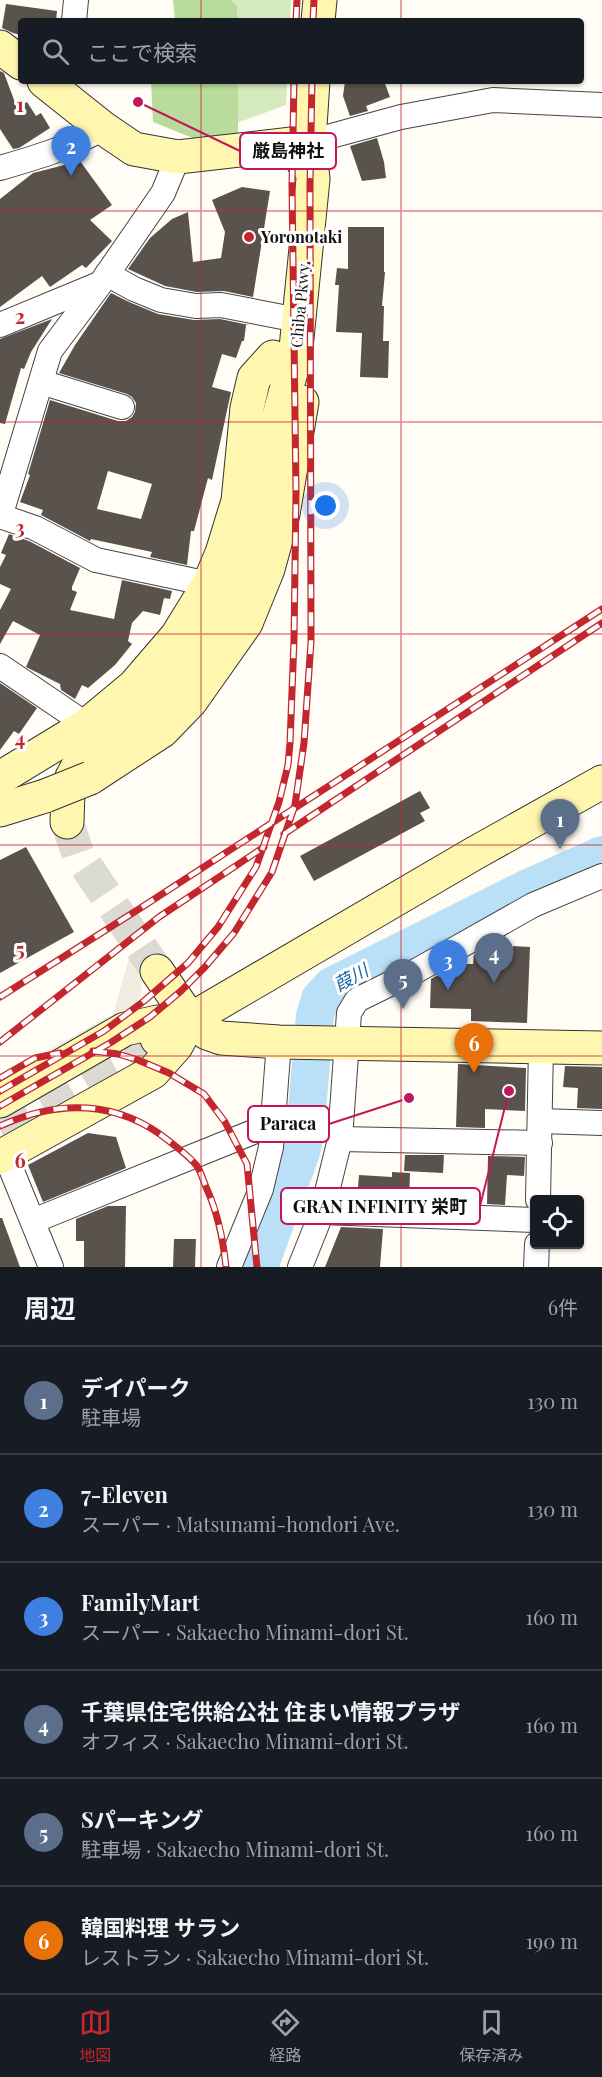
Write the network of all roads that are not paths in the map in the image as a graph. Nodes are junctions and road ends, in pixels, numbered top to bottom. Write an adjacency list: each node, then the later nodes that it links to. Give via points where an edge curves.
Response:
1 (76, 0): 3 (street)
2 (320, 0): 4 (street)
3 (75, 18)
4 (318, 18)
5 (0, 47): 6 (street)
6 (18, 61)
7 (313, 84): 11 (street, Chiba Pkwy.)
8 (60, 87): 10 (street)
9 (602, 105): 11 (street, via 493,100 401,117)
10 (103, 128): 12 (street, via 134,149); 13 (street, via 48,155)
11 (309, 142): 12 (street); 15 (street, Chiba Pkwy., via 295,190)
12 (178, 157): 14 (street, via 163,193)
13 (0, 168)
14 (104, 278): 15 (street, via 161,300 196,306 221,305); 16 (street); 18 (street, via 50,351)
15 (288, 319): 17 (street, Chiba Pkwy.)
16 (0, 325)
17 (284, 357): 21 (street, via 254,378 238,501); 26 (street, bridge, via 306,381 283,514 268,569 246,623 191,701 162,731 90,778); 27 (street, Chiba Pkwy., via 255,534 236,583 210,633 178,676 79,764 68,792)
18 (41, 382): 19 (street); 20 (street)
19 (122, 407)
20 (0, 517): 21 (street, via 35,528 96,560)
21 (208, 584): 23 (street, via 177,636 134,686)
22 (0, 666): 23 (street)
23 (87, 725): 24 (street)
24 (0, 778)
25 (602, 782): 30 (street)
26 (0, 810)
27 (67, 822)
28 (602, 876): 32 (street, via 532,905 357,1000 349,1013)
29 (157, 971): 30 (street)
30 (190, 1019): 31 (street); 32 (street, via 214,1036); 35 (street, via 125,1029); 40 (street, via 176,1046 153,1072)
31 (157, 1040)
32 (314, 1042): 33 (street); 37 (street); 39 (street)
33 (541, 1046): 34 (street); 38 (street)
34 (602, 1048)
35 (0, 1101)
36 (602, 1123): 38 (street)
37 (273, 1124): 44 (street); 47 (street, via 261,1189)
38 (540, 1132): 39 (street); 41 (street)
39 (340, 1139): 42 (street)
40 (3, 1156): 44 (street)
41 (538, 1195)
42 (322, 1212): 43 (street); 48 (street)
43 (530, 1220)
44 (33, 1221): 46 (street)
45 (537, 1249): 49 (street)
46 (51, 1267)
47 (230, 1267)
48 (300, 1267)
49 (536, 1267)

